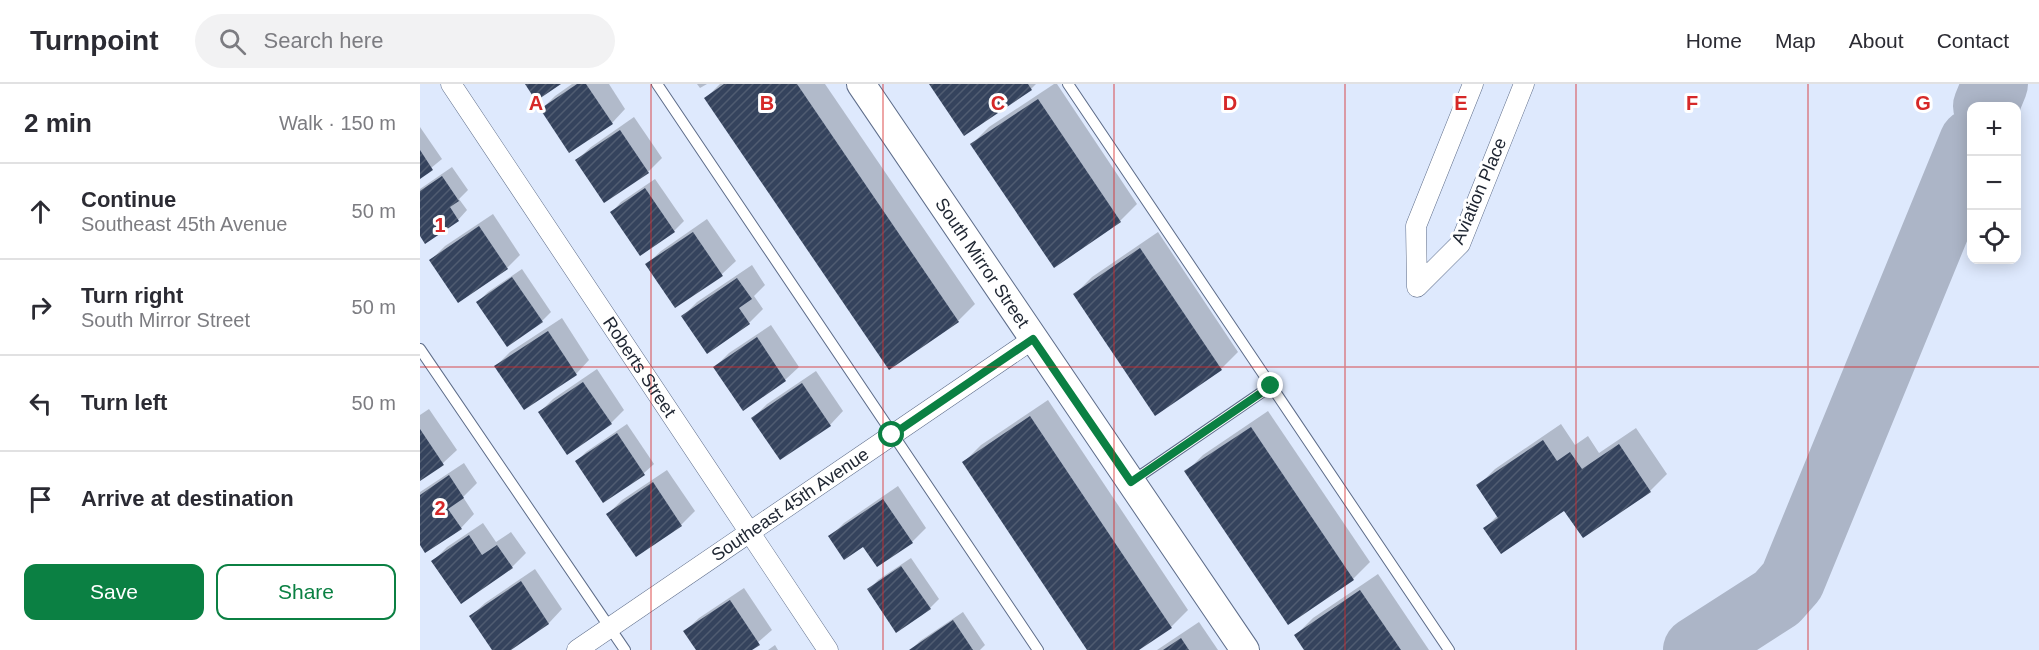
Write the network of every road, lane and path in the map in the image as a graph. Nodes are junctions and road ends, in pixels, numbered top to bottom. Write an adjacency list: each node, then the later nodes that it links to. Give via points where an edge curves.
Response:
1 (451, 84): 12 (street, Roberts Street)
2 (657, 84): 10 (lane)
3 (861, 84): 7 (street, South Mirror Street)
4 (1068, 84): 9 (lane)
5 (1473, 84): 6 (street, Aviation Place, via 1416,226 1417,287 1460,244)
6 (1524, 84)
7 (1033, 339): 10 (street, Southeast 45th Avenue); 11 (street, South Mirror Street)
8 (420, 349): 13 (lane)
9 (1271, 386): 11 (lane); 19 (lane)
10 (892, 435): 12 (street, Southeast 45th Avenue); 17 (lane)
11 (1131, 482): 18 (street, South Mirror Street)
12 (749, 531): 13 (street, Southeast 45th Avenue); 16 (street, Roberts Street)
13 (610, 628): 14 (street, Southeast 45th Avenue); 15 (lane)
14 (577, 650)
15 (625, 650)
16 (828, 650)
17 (1038, 650)
18 (1245, 650)
19 (1449, 650)

